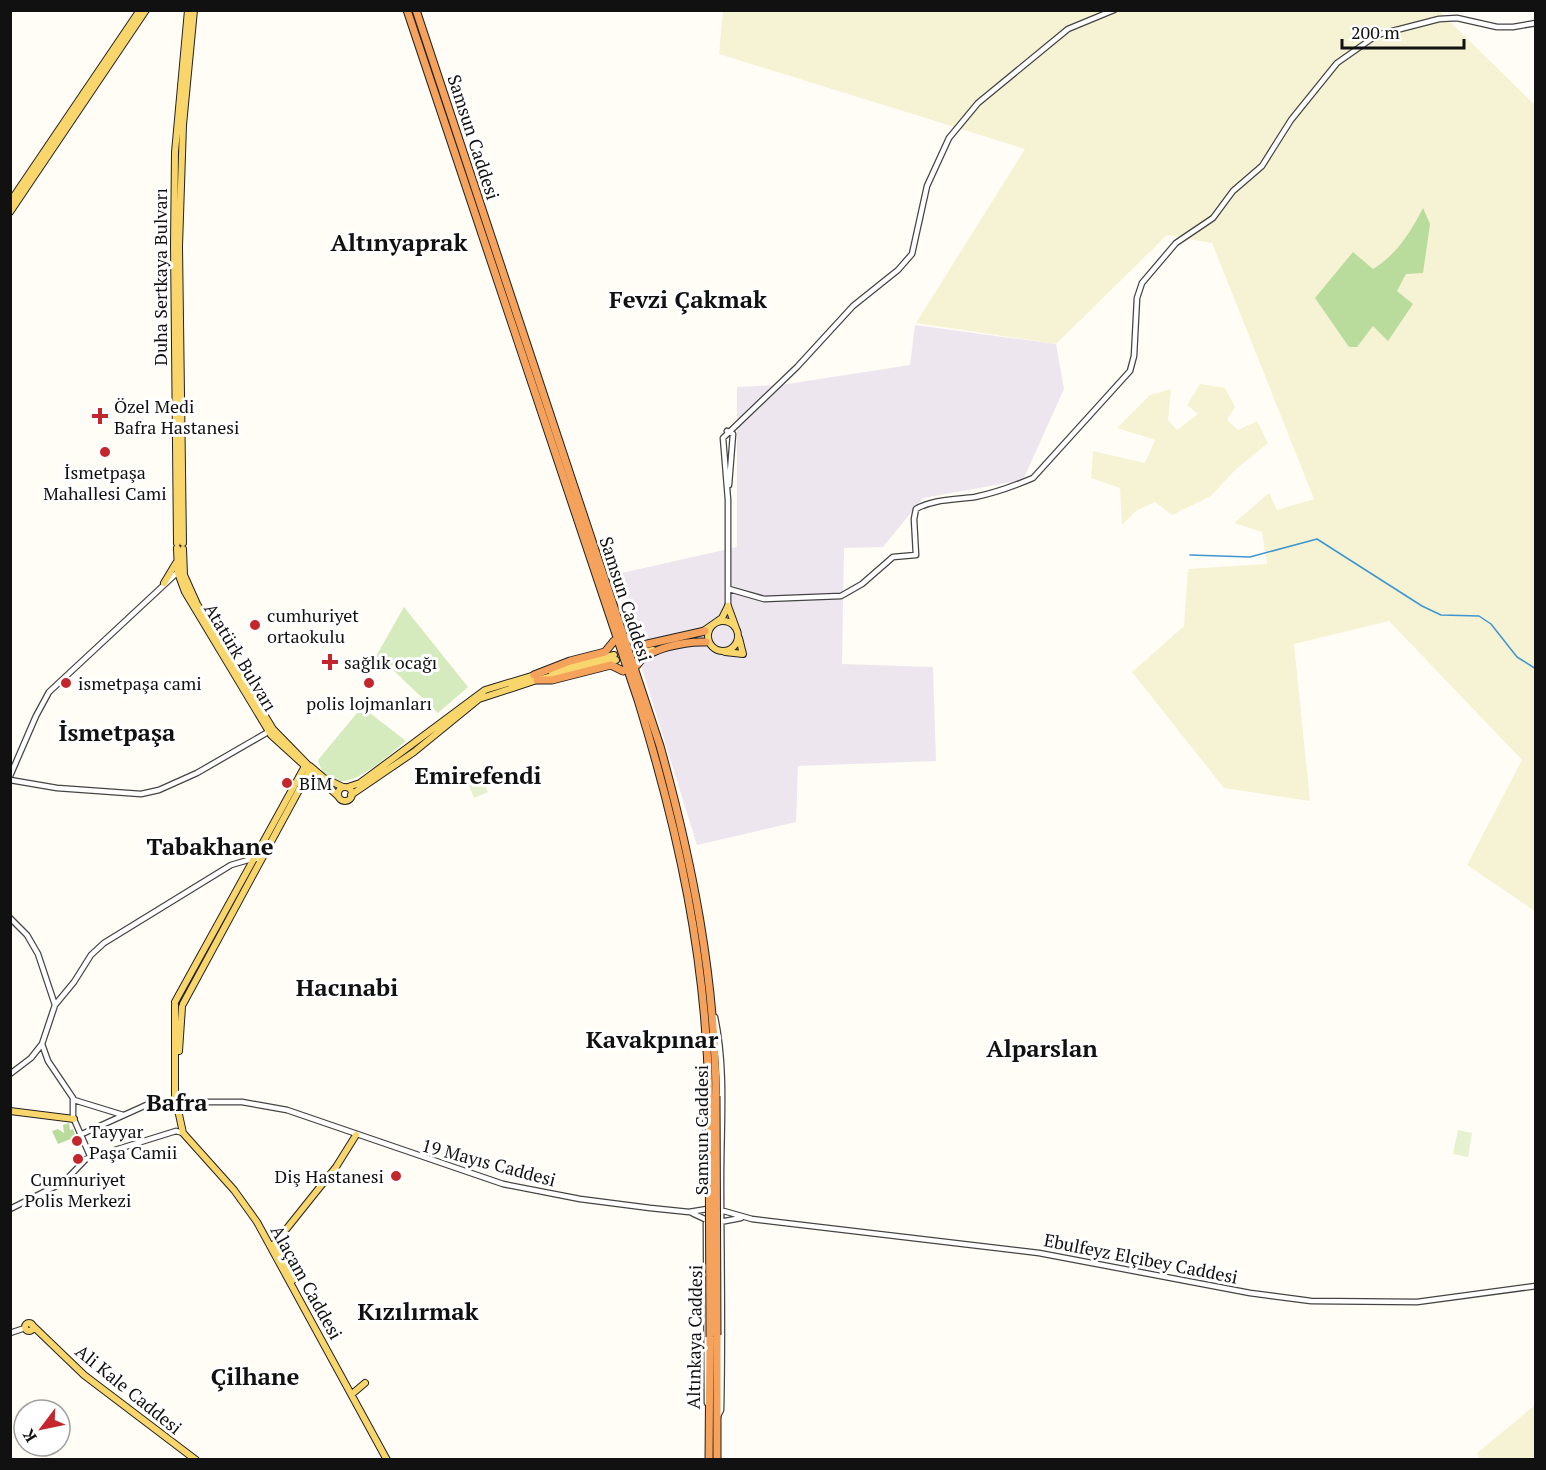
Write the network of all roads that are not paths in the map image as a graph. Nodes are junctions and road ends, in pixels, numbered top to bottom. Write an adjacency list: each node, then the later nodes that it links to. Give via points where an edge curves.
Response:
1 (140, 10): 10 (main road)
2 (146, 10): 11 (main road)
3 (188, 10): 9 (main road, Duha Sertkaya Bulvarı)
4 (194, 10): 9 (main road, Duha Sertkaya Bulvarı)
5 (407, 10): 15 (highway, Samsun Caddesi)
6 (416, 10): 15 (highway, Samsun Caddesi)
7 (1114, 10): 12 (street, via 1068,29 978,103 949,138 927,186 912,254 853,306 771,393)
8 (1536, 23): 20 (street, via 1497,27 1457,18 1430,21 1377,35 1337,63 1291,120 1262,166 1233,191 1213,218 1176,243 1142,283 1130,371 1033,478 1013,487 926,503 916,509 916,555 893,557 841,596 764,599)
9 (183, 73): 14 (main road, Duha Sertkaya Bulvarı, via 174,245)
10 (10, 202)
11 (10, 212)
12 (727, 431): 13 (street, via 723,443); 13 (street, via 733,434)
13 (728, 500): 20 (street)
14 (180, 546): 16 (main road, Atatürk Bulvarı); 17 (main road, Duha Sertkaya Bulvarı)
15 (593, 554): 25 (highway, via 605,568); 26 (highway, via 591,571); 35 (highway, Samsun Caddesi)
16 (176, 563): 17 (main road, Atatürk Bulvarı); 18 (main road)
17 (180, 570): 18 (street); 19 (main road, Atatürk Bulvarı); 33 (main road, Duha Sertkaya Bulvarı)
18 (166, 581): 19 (main road); 37 (street, via 49,692)
19 (182, 586): 33 (main road, Atatürk Bulvarı)
20 (729, 589): 21 (street)
21 (728, 606): 22 (main road); 24 (main road)
22 (714, 624): 23 (main road); 24 (main road, via 728,622); 27 (main road, via 708,633)
23 (705, 631): 25 (highway, via 643,645); 27 (main road, via 639,651 696,639)
24 (737, 632): 28 (main road, via 734,646); 28 (main road, via 743,654)
25 (628, 637): 30 (highway)
26 (614, 641): 31 (highway); 32 (highway, via 610,650 570,661)
27 (709, 644): 28 (main road); 30 (highway, via 696,642 646,655)
28 (721, 651)
29 (615, 657): 32 (main road)
30 (637, 665): 35 (highway, via 659,733)
31 (623, 670): 32 (highway, via 610,665 552,680); 35 (highway, via 647,744)
32 (536, 678): 38 (main road, via 485,690 360,783); 39 (main road, via 479,699 414,752)
33 (249, 698): 34 (main road, Duha Sertkaya Bulvarı)
34 (270, 730): 36 (main road, Duha Sertkaya Bulvarı); 37 (street, via 197,773 141,794 57,788)
35 (656, 748): 43 (highway, Samsun Caddesi, via 694,884); 47 (highway, Samsun Caddesi, via 688,889)
36 (308, 768): 38 (main road); 40 (main road); 41 (main road)
37 (10, 778)
38 (345, 787): 39 (main road); 40 (main road)
39 (351, 795): 40 (main road, via 344,801)
40 (338, 796)
41 (258, 859): 44 (main road); 45 (street, via 231,865 104,943); 46 (main road)
42 (10, 918): 45 (street, via 38,954)
43 (712, 1002): 50 (highway, Samsun Caddesi); 62 (street, via 720,1054)
44 (175, 1004): 46 (main road, via 180,1000); 52 (main road)
45 (55, 1005): 48 (street)
46 (183, 1006): 52 (main road)
47 (705, 1016): 50 (highway, Samsun Caddesi); 62 (street)
48 (42, 1044): 49 (street); 51 (street, via 48,1061)
49 (10, 1074)
50 (713, 1096): 62 (highway, Samsun Caddesi, bridge)
51 (76, 1101): 54 (street); 55 (street)
52 (177, 1102): 54 (street, 19 Mayıs Caddesi, via 153,1102); 56 (main road); 58 (street, 19 Mayıs Caddesi, via 267,1105)
53 (10, 1111): 55 (main road)
54 (124, 1114): 57 (street, 19 Mayıs Caddesi)
55 (74, 1119): 57 (street)
56 (183, 1133): 59 (street, via 176,1131); 66 (main road, Alaçam Caddesi, via 240,1197)
57 (82, 1134): 59 (street)
58 (356, 1135): 61 (street, 19 Mayıs Caddesi, via 503,1184 580,1200); 66 (main road, via 336,1167)
59 (91, 1158): 60 (street, via 83,1161 64,1182)
60 (10, 1209)
61 (689, 1212): 62 (street, 19 Mayıs Caddesi); 62 (street, 19 Mayıs Caddesi)
62 (712, 1213): 63 (street, Ebulfeyz Elçibey Caddesi); 64 (street, 19 Mayıs Caddesi); 65 (street); 70 (highway, Altınkaya Caddesi, bridge); 74 (street, via 705,1397)
63 (742, 1218): 65 (street, Ebulfeyz Elçibey Caddesi); 67 (street, Ebulfeyz Elçibey Caddesi, via 1039,1253 1311,1301 1417,1302)
64 (713, 1222): 65 (street, Ebulfeyz Elçibey Caddesi)
65 (722, 1222): 75 (street, via 721,1410)
66 (273, 1246): 73 (main road, Alaçam Caddesi)
67 (1536, 1286)
68 (27, 1329): 69 (street); 71 (main road, Ali Kale Caddesi); 71 (main road, Ali Kale Caddesi, via 32,1329 32,1324)
69 (10, 1333)
70 (713, 1336): 74 (highway, Altınkaya Caddesi); 75 (highway, Altınkaya Caddesi)
71 (47, 1339): 77 (main road, Ali Kale Caddesi, via 84,1375)
72 (365, 1383): 73 (main road)
73 (354, 1393): 76 (main road, Alaçam Caddesi)
74 (708, 1411): 80 (highway, Altınkaya Caddesi)
75 (716, 1418): 81 (highway, Altınkaya Caddesi)
76 (380, 1443): 78 (main road, Alaçam Caddesi); 79 (main road, Alaçam Caddesi)
77 (196, 1460)
78 (387, 1460)
79 (391, 1460)
80 (709, 1460)
81 (717, 1460)

